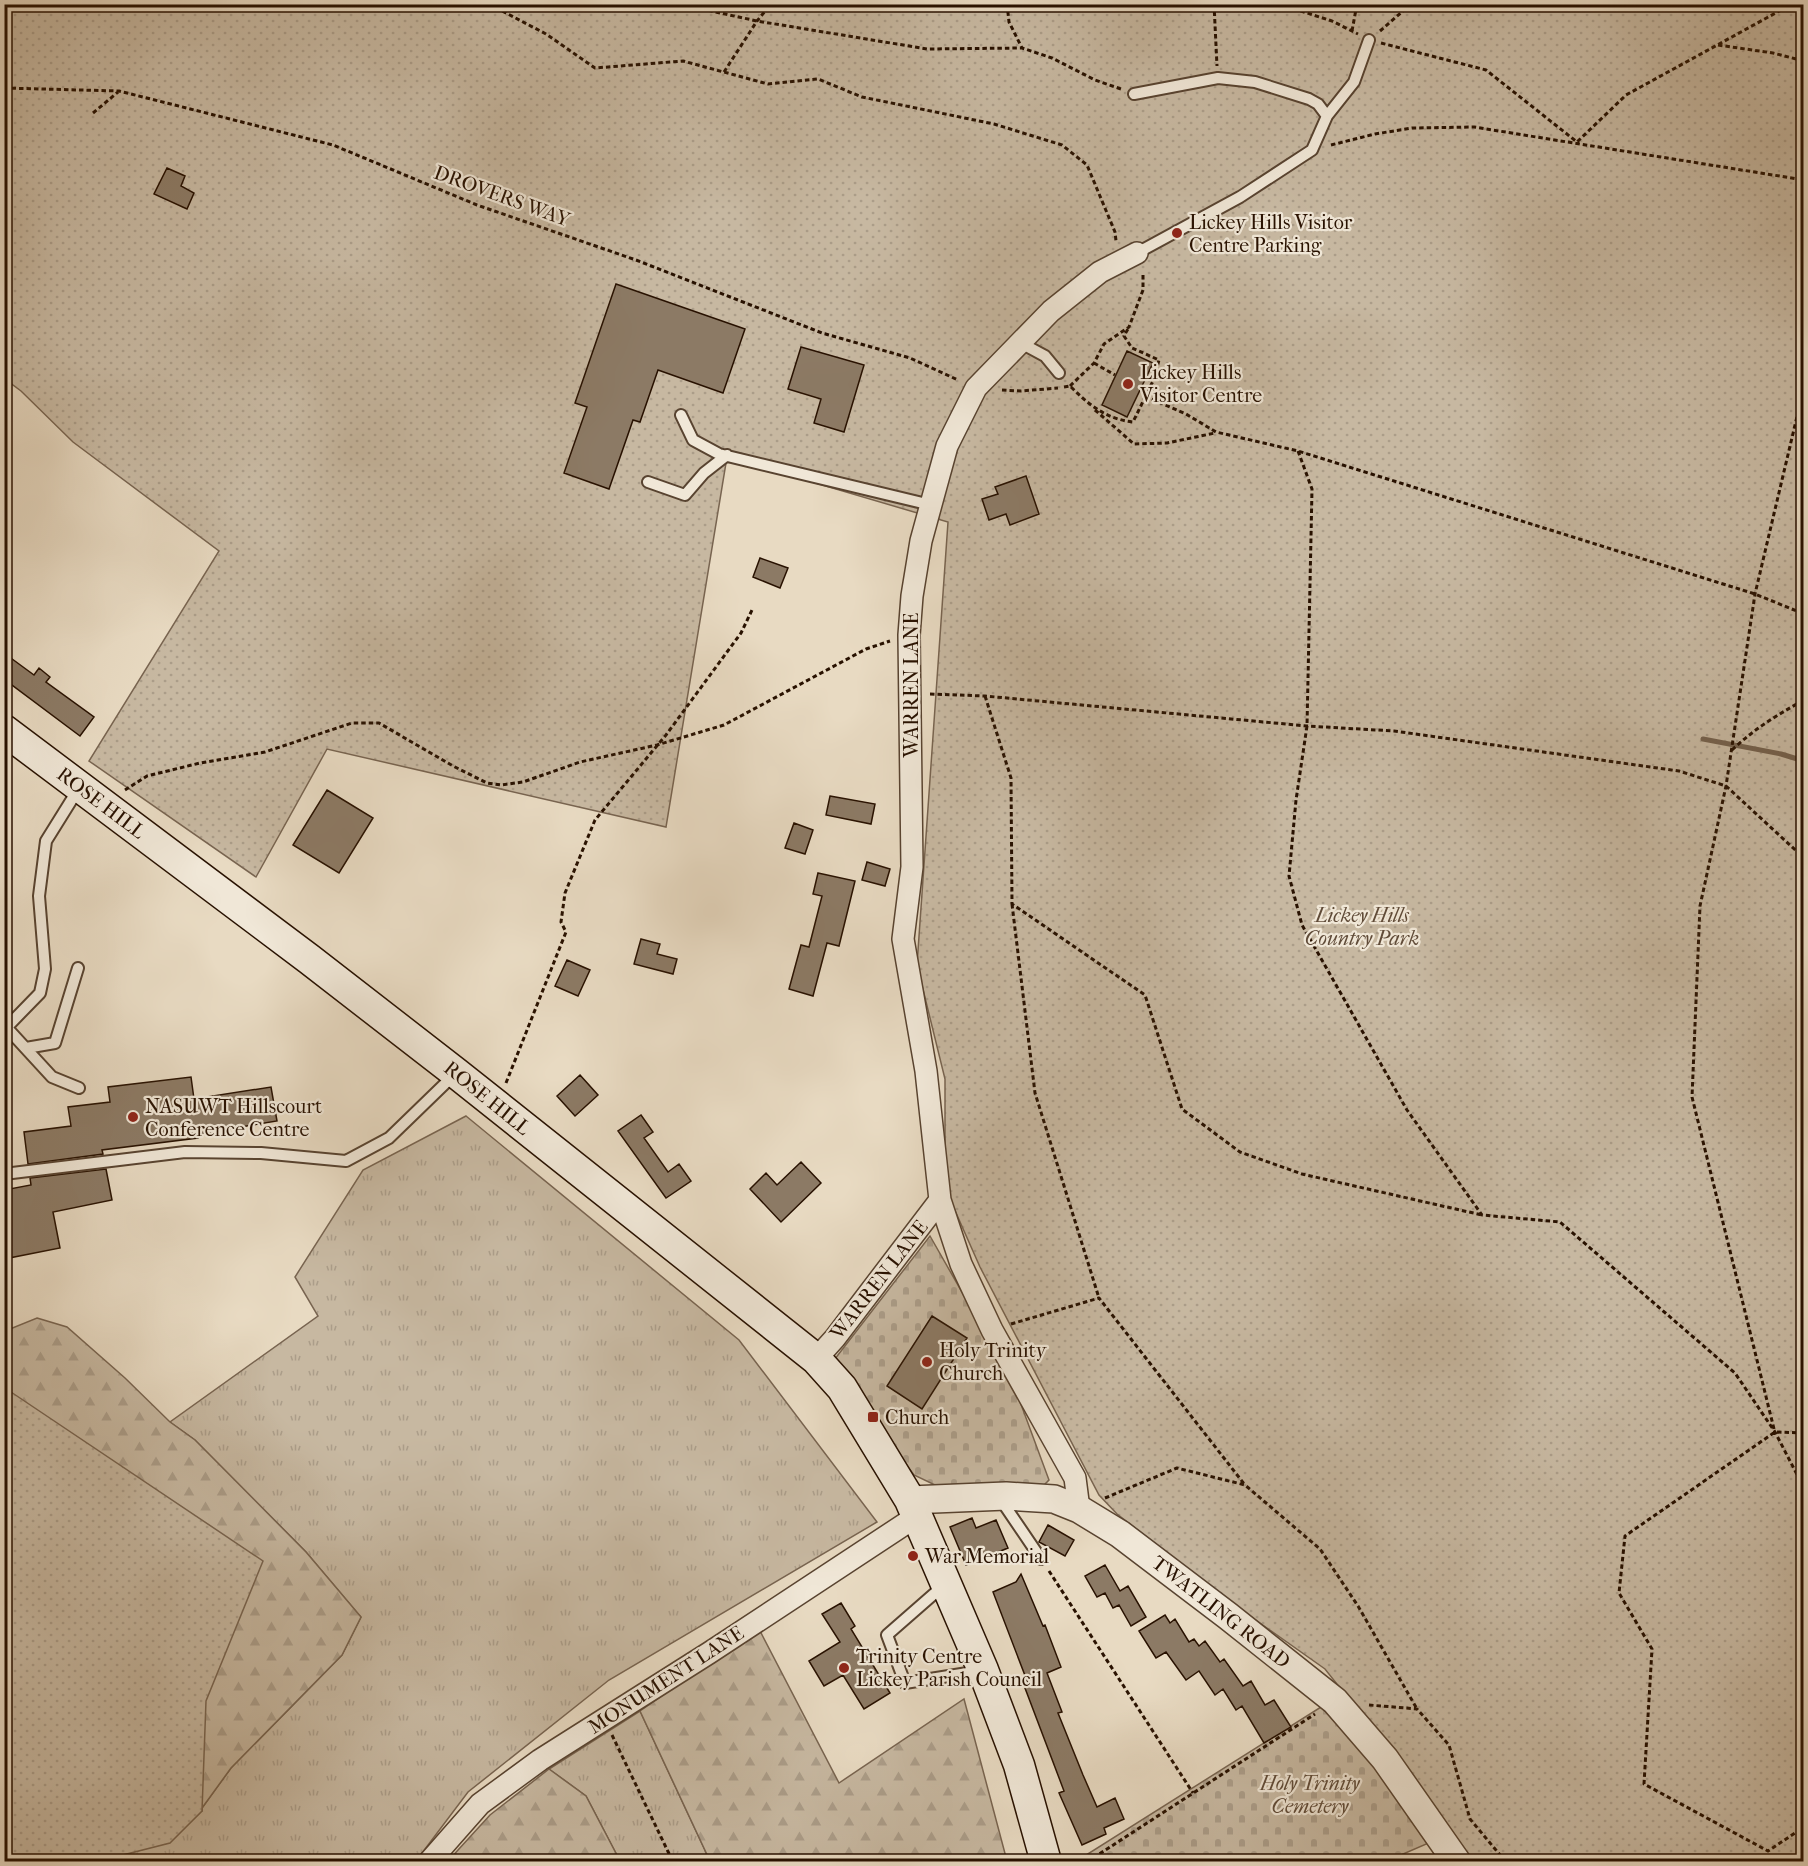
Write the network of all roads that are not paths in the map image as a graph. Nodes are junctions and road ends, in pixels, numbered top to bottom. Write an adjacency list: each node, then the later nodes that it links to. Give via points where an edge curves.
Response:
1 (1369, 40): 3 (lane, via 1354,82)
2 (1134, 94): 3 (lane, via 1218,78 1255,82 1318,104)
3 (1327, 117): 4 (lane, via 1312,150 1240,197)
4 (1128, 257): 5 (street, WARREN LANE, via 1100,272)
5 (1019, 342): 6 (lane, via 1045,356); 10 (street, WARREN LANE, via 976,388 947,446)
6 (1059, 373)
7 (681, 415): 8 (lane, via 693,440)
8 (727, 455): 9 (lane, via 704,473 686,495); 10 (lane)
9 (648, 482)
10 (931, 505): 19 (street, WARREN LANE, via 921,541 909,634 912,867 903,939 926,1071)
11 (4, 730): 12 (main road, ROSE HILL)
12 (91, 795): 14 (lane, via 46,841 39,896 45,969 40,993); 16 (main road, ROSE HILL)
13 (78, 968): 15 (lane, via 55,1043)
14 (6, 1029): 15 (lane)
15 (26, 1048): 17 (lane, via 52,1077)
16 (456, 1073): 18 (lane, via 389,1138 346,1161 261,1153 185,1152); 20 (main road, ROSE HILL)
17 (79, 1088)
18 (4, 1174)
19 (940, 1200): 20 (street, WARREN LANE); 23 (street, WARREN LANE, via 961,1264 992,1330 1075,1478)
20 (816, 1359): 22 (main road, ROSE HILL, via 842,1388)
21 (999, 1497): 22 (street, TWATLING ROAD); 23 (street, TWATLING ROAD, via 1054,1499); 24 (lane)
22 (913, 1508): 25 (main road, ROSE HILL); 27 (street, MONUMENT LANE, via 480,1804)
23 (1079, 1509): 29 (street, TWATLING ROAD, via 1120,1534 1335,1701 1385,1759)
24 (1041, 1559)
25 (945, 1584): 26 (main road, ROSE HILL); 26 (lane, via 887,1635 905,1683)
26 (983, 1670): 28 (main road, ROSE HILL, via 1019,1765)
27 (429, 1862)
28 (1046, 1862)
29 (1457, 1862)

